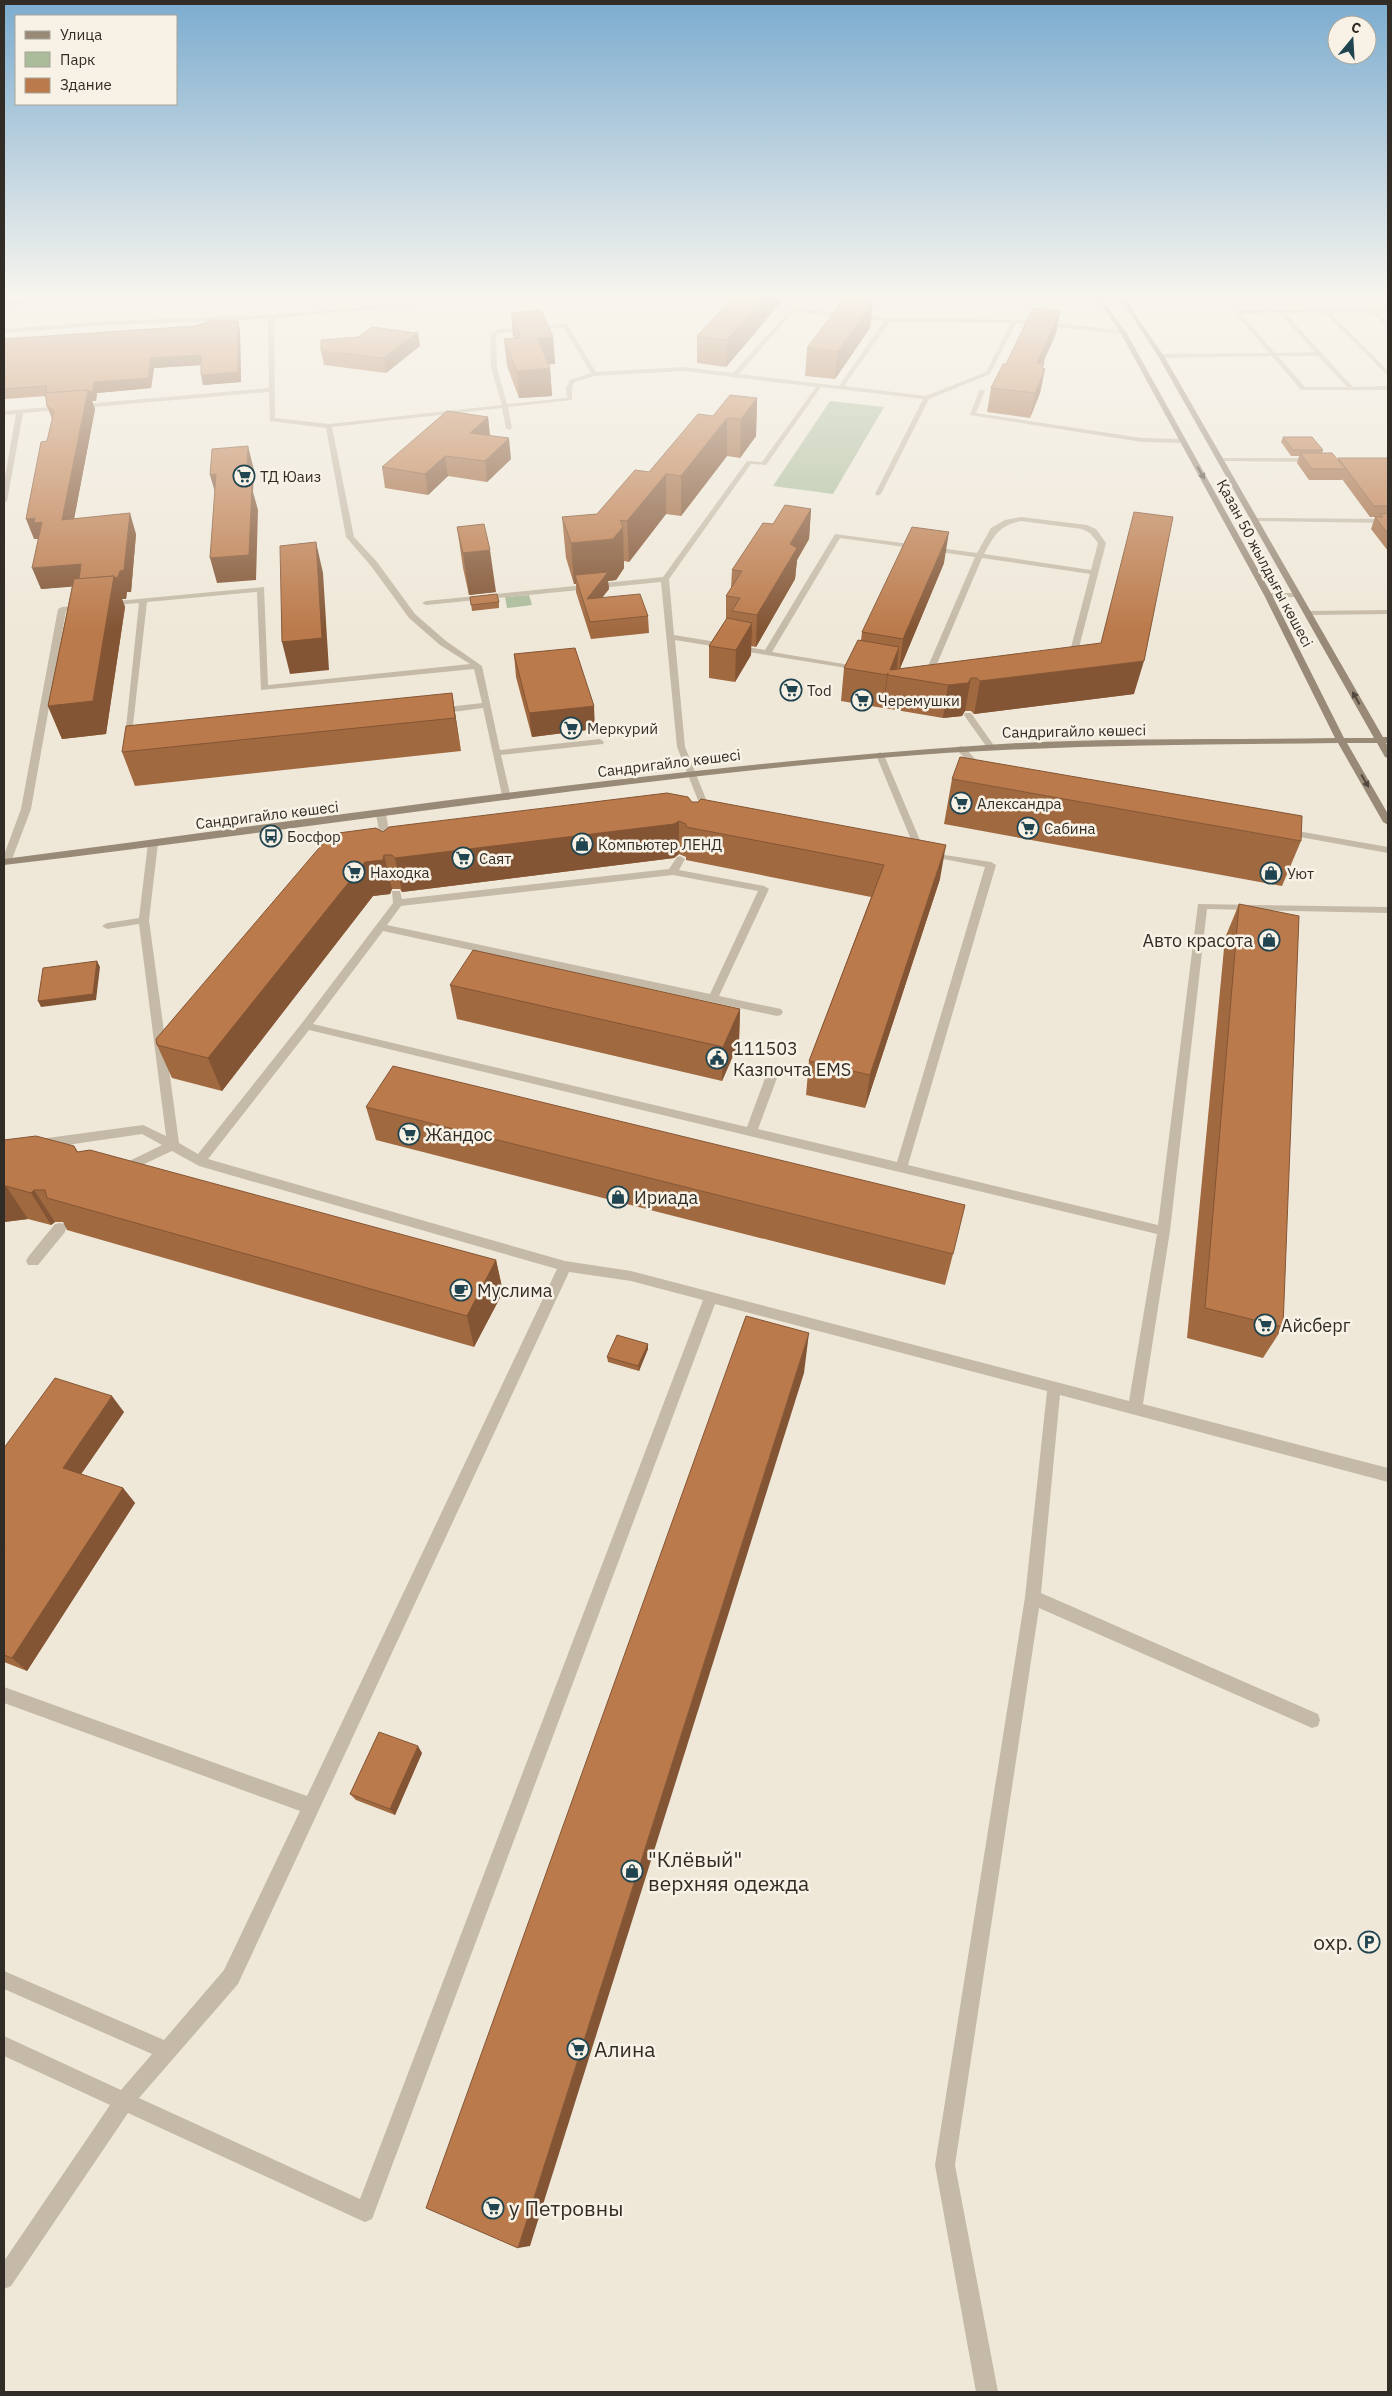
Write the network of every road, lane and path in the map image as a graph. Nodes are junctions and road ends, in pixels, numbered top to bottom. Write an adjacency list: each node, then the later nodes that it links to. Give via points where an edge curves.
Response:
1 (505, 406): 13 (street)
2 (70, 407): 10 (street)
3 (271, 407): 12 (street, via 272,420)
4 (498, 407): 12 (street)
5 (804, 407): 25 (street, via 764,464 749,462)
6 (923, 407): 19 (street)
7 (975, 407): 14 (street, via 972,414)
8 (1164, 407): 15 (street, Қазан 50 жылдығы көшесі)
9 (1190, 407): 17 (street, Қазан 50 жылдығы көшесі)
10 (20, 411): 11 (street); 20 (street)
11 (4, 412)
12 (329, 426): 34 (street, via 350,537 412,616)
13 (509, 428)
14 (1142, 440): 15 (street); 16 (street)
15 (1183, 441): 26 (street, Қазан 50 жылдығы көшесі, one-way to 26)
16 (1112, 445)
17 (1221, 460): 18 (street); 21 (street, Қазан 50 жылдығы көшесі)
18 (1323, 460)
19 (878, 494)
20 (4, 501)
21 (1256, 520): 22 (street); 27 (street, Қазан 50 жылдығы көшесі)
22 (1388, 521)
23 (979, 556): 24 (street); 24 (street, via 994,530 1021,519 1093,531 1102,543); 33 (street, via 838,536); 37 (street, via 930,680)
24 (1093, 572): 35 (street, via 1070,664)
25 (665, 580): 29 (street); 32 (street)
26 (1268, 594): 27 (street); 42 (street, Қазан 50 жылдығы көшесі)
27 (1298, 595): 31 (street, Қазан 50 жылдығы көшесі)
28 (143, 601): 34 (street, via 261,589 264,688); 43 (street, via 128,735 138,743); 61 (street, via 62,609 26,809)
29 (426, 604)
30 (1388, 612): 31 (street)
31 (1309, 613): 41 (street, Қазан 50 жылдығы көшесі, one-way to 31)
32 (670, 637): 33 (street); 50 (street, via 680,747)
33 (767, 653): 36 (street)
34 (478, 666): 38 (street)
35 (1061, 666)
36 (870, 670)
37 (917, 678)
38 (486, 706): 39 (street); 47 (street)
39 (426, 712)
40 (968, 715): 45 (street)
41 (1384, 740): 42 (street, Сандригайло көшесі); 49 (street, Қазан 50 жылдығы көшесі)
42 (1341, 741): 45 (street, Сандригайло көшесі); 55 (street, Қазан 50 жылдығы көшесі, one-way to 55)
43 (148, 742)
44 (600, 742): 47 (street)
45 (991, 747): 46 (street, Сандригайло көшесі)
46 (961, 749): 48 (street, Сандригайло көшесі); 51 (street)
47 (497, 753): 52 (street)
48 (880, 755): 50 (street, Сандригайло көшесі); 75 (street, via 916,851 991,865)
49 (1388, 755)
50 (691, 773): 52 (street, Сандригайло көшесі); 54 (street)
51 (991, 780)
52 (506, 798): 53 (street, Сандригайло көшесі)
53 (381, 814): 57 (street, Сандригайло көшесі); 60 (street)
54 (709, 814)
55 (1388, 822)
56 (1274, 830): 58 (street)
57 (153, 843): 61 (street, Сандригайло көшесі); 64 (street)
58 (1388, 850)
59 (680, 859): 62 (street)
60 (390, 861)
61 (5, 862)
62 (673, 872): 66 (street, via 397,898); 67 (street, via 764,889)
63 (1388, 910): 78 (street, via 1202,906)
64 (144, 920): 65 (street); 73 (street)
65 (107, 926)
66 (380, 927): 67 (street); 69 (street)
67 (713, 998): 68 (street)
68 (777, 1012)
69 (306, 1026): 71 (street); 74 (street)
70 (774, 1070): 71 (street)
71 (751, 1132): 75 (street)
72 (32, 1145): 73 (street, via 143,1129)
73 (173, 1145): 74 (street); 76 (street)
74 (200, 1161): 80 (street)
75 (901, 1168): 78 (street)
76 (108, 1176)
77 (60, 1228): 79 (street)
78 (1164, 1231): 83 (street)
79 (33, 1261)
80 (565, 1266): 81 (street, via 631,1276); 88 (street)
81 (711, 1297): 82 (street); 92 (street, via 365,2212)
82 (1054, 1387): 83 (street); 85 (street)
83 (1135, 1408): 84 (street)
84 (1388, 1476)
85 (1033, 1597): 87 (street); 94 (street, via 945,2165)
86 (4, 1695): 88 (street)
87 (1312, 1720)
88 (312, 1807): 91 (street, via 230,1977)
89 (4, 1980): 91 (street)
90 (4, 2046): 92 (street)
91 (167, 2051): 92 (street)
92 (124, 2100): 93 (street)
93 (4, 2279)
94 (986, 2392)

